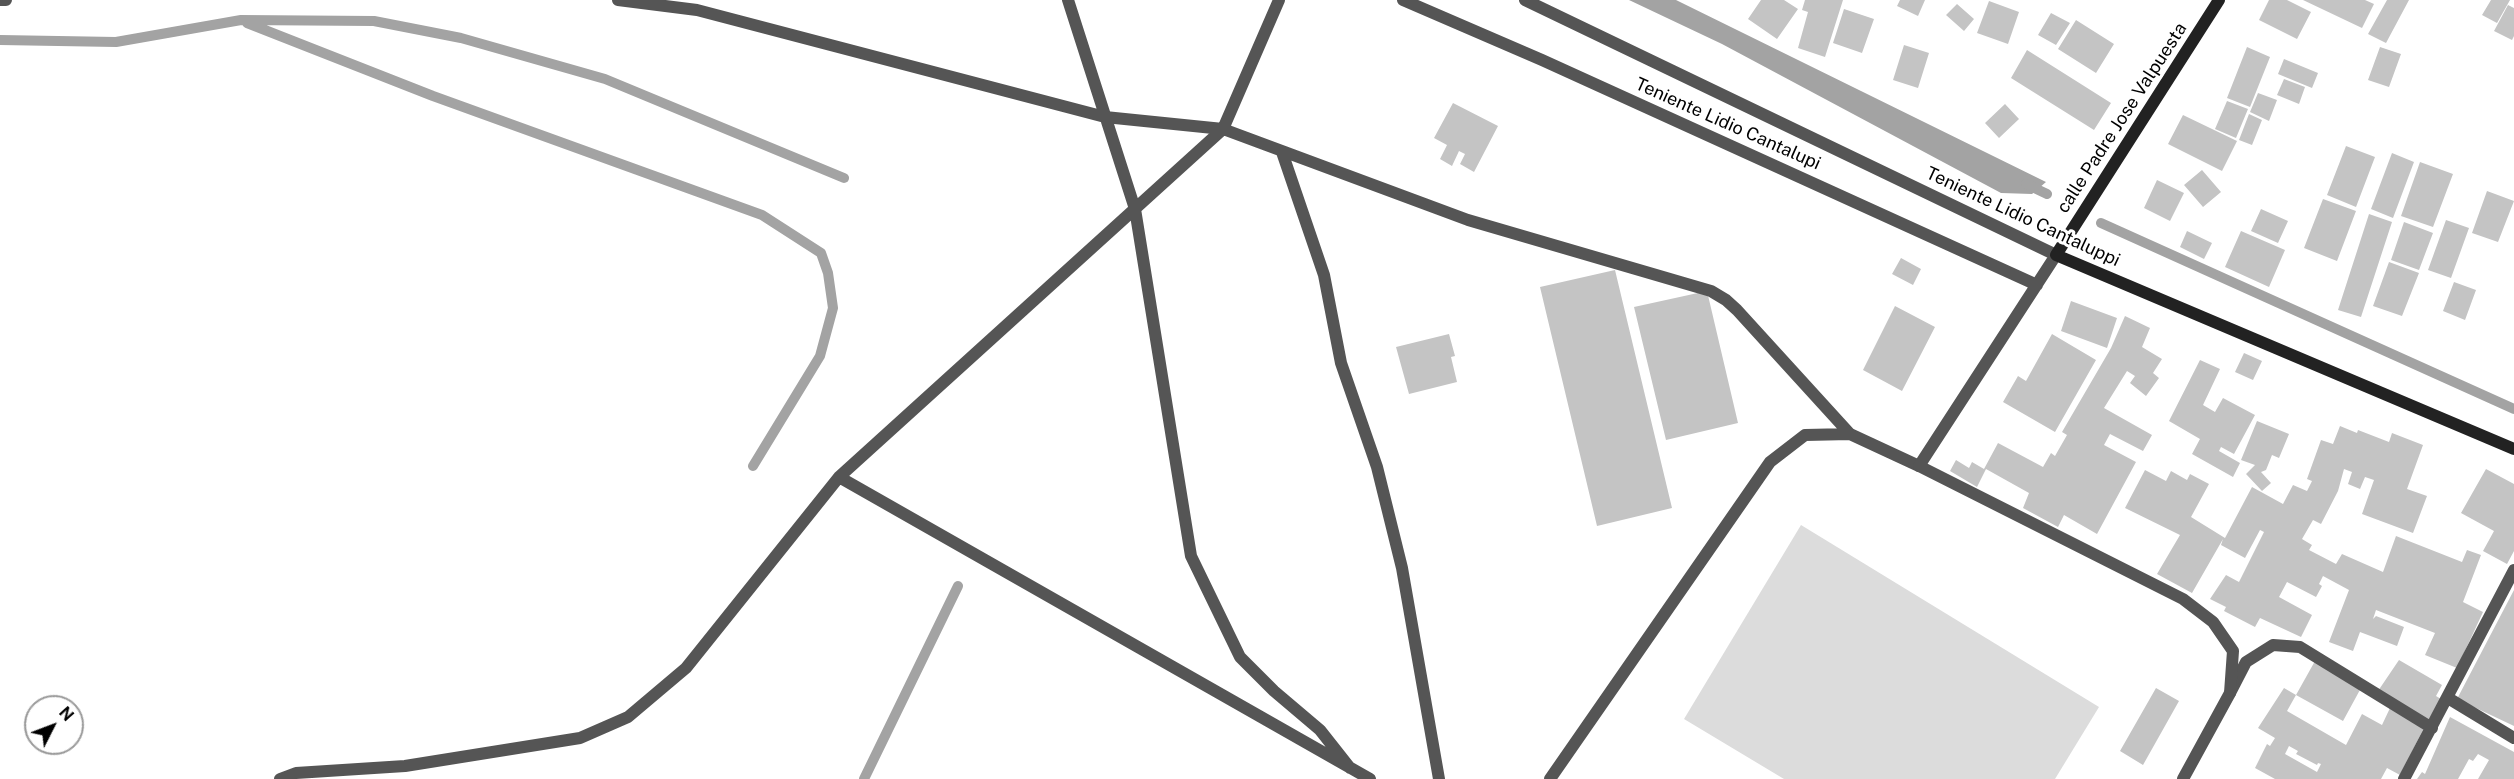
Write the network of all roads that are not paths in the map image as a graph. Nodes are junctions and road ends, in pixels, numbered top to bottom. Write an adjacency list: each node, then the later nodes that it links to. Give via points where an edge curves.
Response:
1 (0, 0): 2 (street)
2 (6, 0)
3 (618, 0): 9 (street, via 697,10)
4 (1068, 0): 9 (street)
5 (1279, 0): 10 (street)
6 (1403, 0): 14 (street, Teniente Lidio Cantalupi, via 1553,64)
7 (1525, 0): 13 (street, Teniente Lidio Cantaluppi)
8 (2219, 0): 13 (street, calle Padre Jose Valpuesta)
9 (1105, 117): 10 (street); 12 (street)
10 (1223, 129): 11 (street); 12 (street)
11 (1282, 152): 15 (street, via 1468,220 1711,291 1737,310); 27 (street, via 1324,275 1341,363 1377,466 1402,568)
12 (1135, 209): 18 (street); 24 (street, via 1191,556 1240,657 1320,730)
13 (2056, 255): 14 (street); 16 (street, Teniente Lidio Cantaluppi)
14 (2037, 285): 17 (street)
15 (1850, 434): 17 (street); 28 (street, via 1805,435 1770,462)
16 (2514, 449)
17 (1919, 466): 20 (street, via 2183,599 2213,622 2232,651)
18 (839, 477): 24 (street); 25 (street, via 686,668 628,717 580,738 405,766 296,773)
19 (2514, 570): 21 (street)
20 (2230, 693): 22 (street, via 2246,662 2272,645 2300,647); 29 (street)
21 (2448, 698): 22 (street); 23 (street)
22 (2432, 728): 30 (street)
23 (2514, 738)
24 (1350, 768): 26 (street)
25 (280, 779)
26 (1370, 779)
27 (1439, 779)
28 (1550, 779)
29 (2183, 779)
30 (2404, 779)

